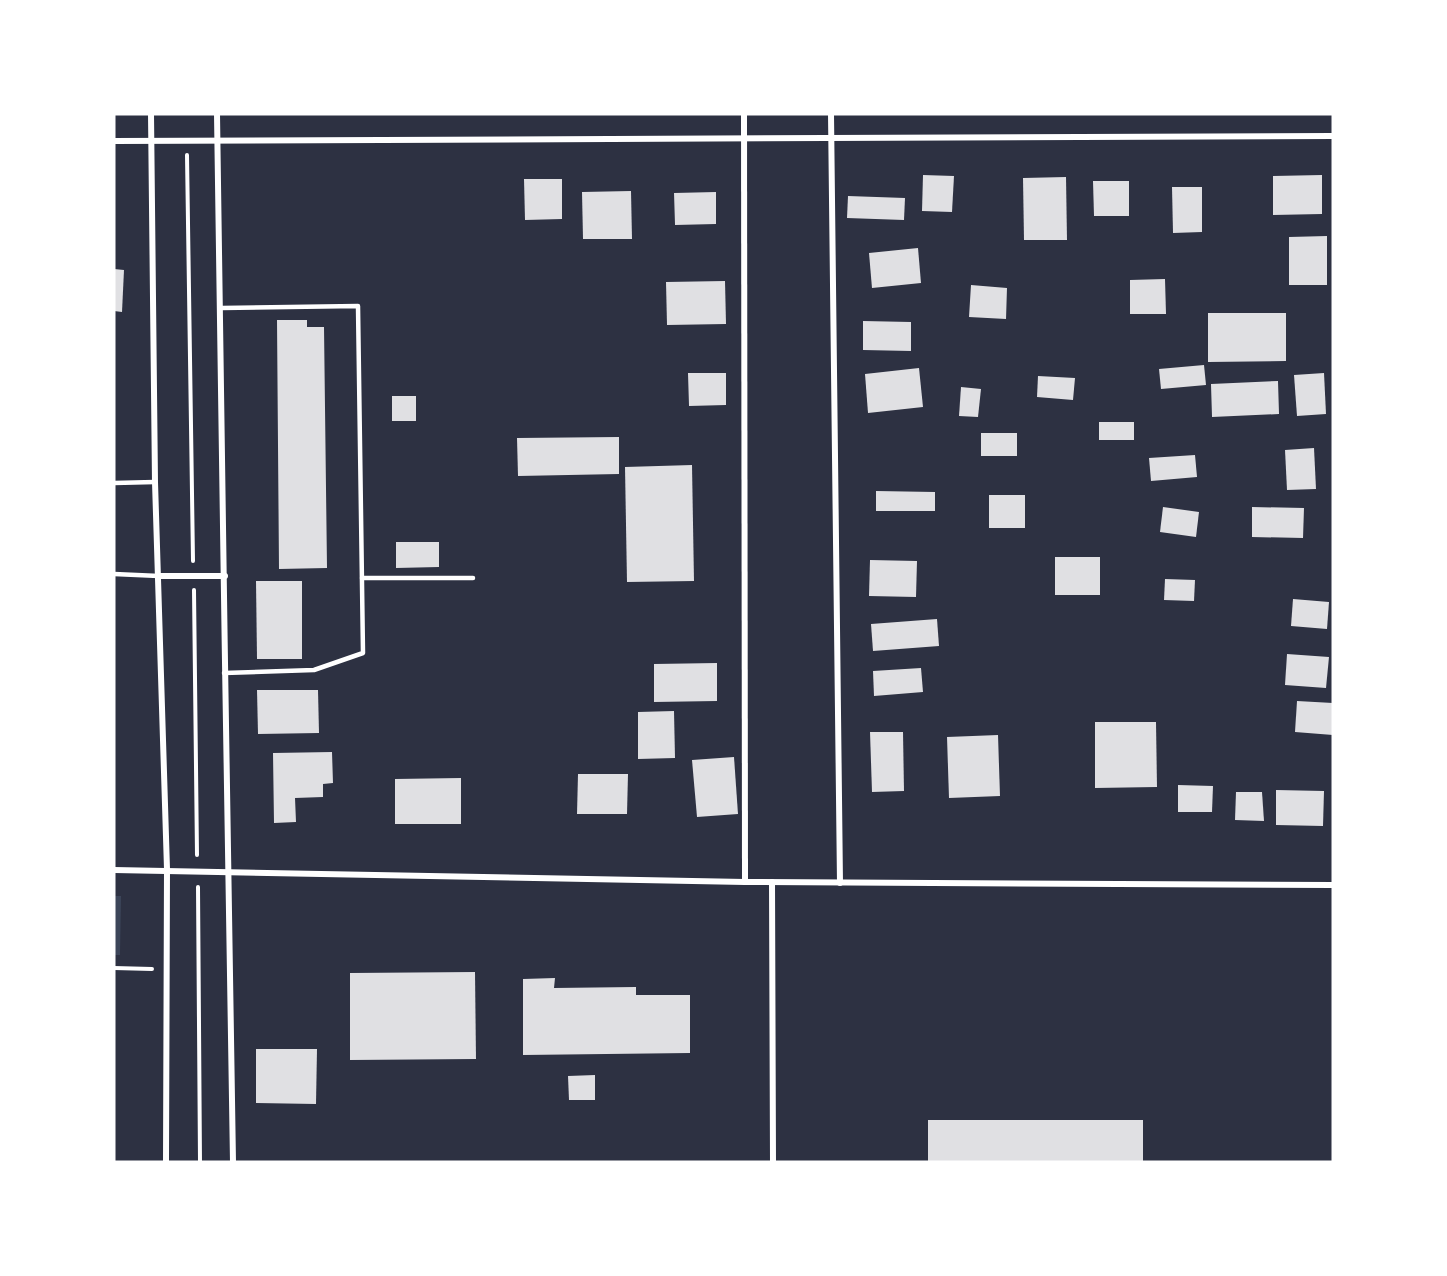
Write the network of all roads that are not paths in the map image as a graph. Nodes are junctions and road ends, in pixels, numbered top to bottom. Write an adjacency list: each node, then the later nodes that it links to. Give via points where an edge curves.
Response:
1 (151, 114): 10 (street)
2 (217, 114): 8 (street)
3 (744, 114): 6 (street)
4 (831, 114): 7 (street)
5 (1333, 136): 7 (street)
6 (745, 138): 7 (street); 8 (street); 23 (street)
7 (831, 138): 25 (street)
8 (218, 140): 10 (street); 11 (street)
9 (114, 141): 10 (street)
10 (152, 141): 12 (street)
11 (222, 308): 16 (street); 17 (lane, via 358,306)
12 (155, 482): 13 (lane); 15 (street)
13 (114, 483)
14 (114, 574): 15 (lane)
15 (159, 576): 16 (street); 20 (street)
16 (225, 576): 19 (street)
17 (362, 578): 18 (lane); 19 (lane, via 363,653 314,670)
18 (473, 578)
19 (224, 673): 22 (street)
20 (167, 869): 21 (street); 22 (street); 27 (street)
21 (114, 870)
22 (226, 870): 23 (street); 28 (street)
23 (745, 882): 24 (street)
24 (772, 882): 25 (street); 29 (street)
25 (840, 883): 26 (street)
26 (1333, 885)
27 (166, 1162)
28 (233, 1162)
29 (773, 1162)

